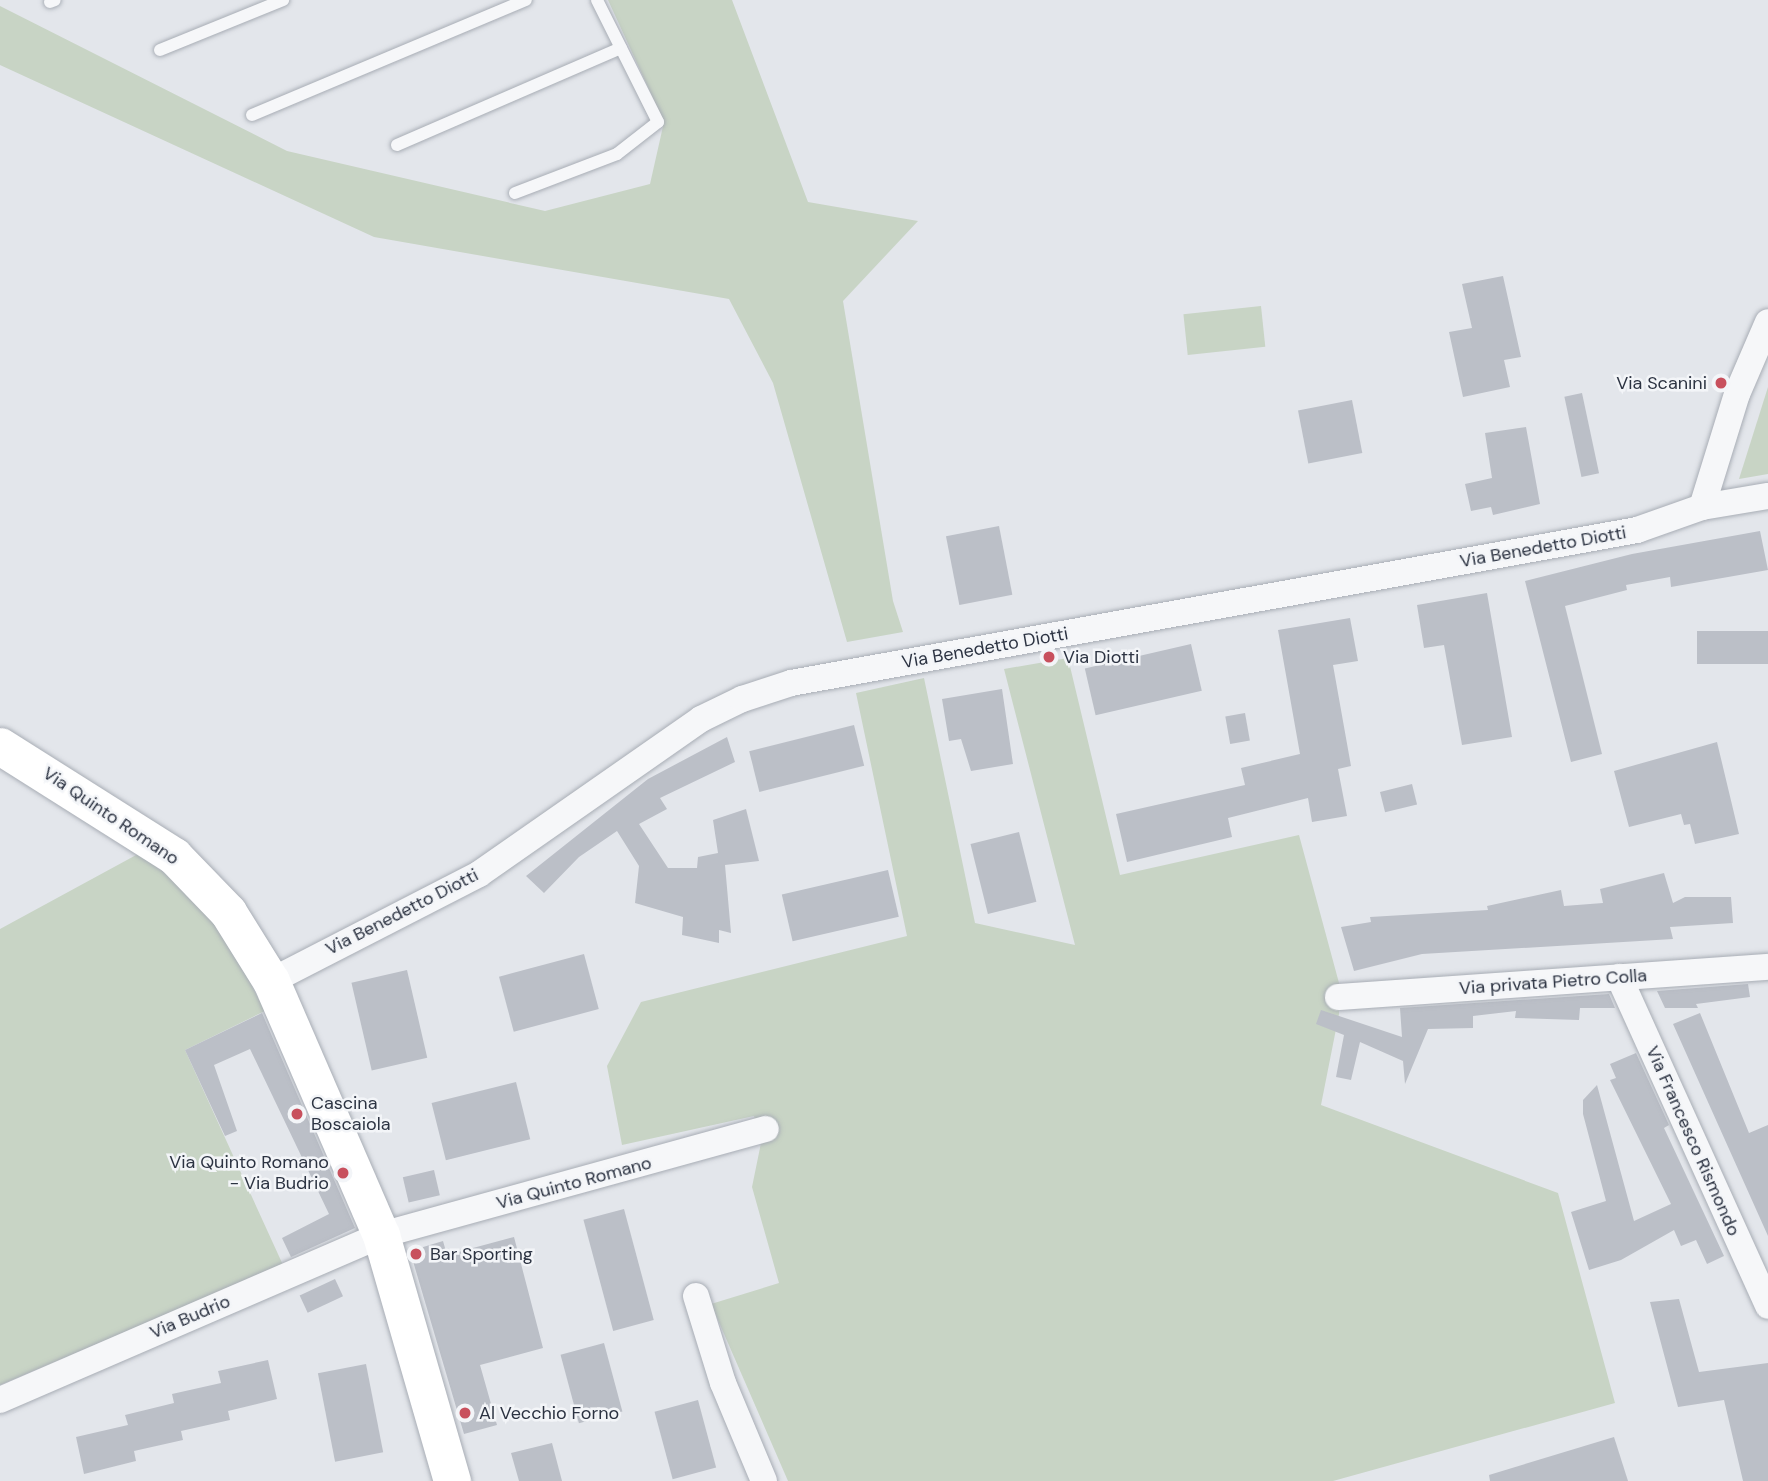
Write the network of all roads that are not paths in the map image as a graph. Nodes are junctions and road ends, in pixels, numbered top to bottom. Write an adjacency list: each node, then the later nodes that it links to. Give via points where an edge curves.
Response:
1 (283, 0): 5 (lane)
2 (526, 0): 6 (lane)
3 (597, 0): 4 (lane)
4 (621, 48): 7 (lane); 8 (lane, via 657,122 617,154)
5 (160, 50)
6 (252, 115)
7 (397, 145)
8 (514, 193)
9 (1768, 322): 11 (street, via 1737,394)
10 (1768, 496): 11 (street, Via Benedetto Diotti)
11 (1702, 507): 15 (street, Via Benedetto Diotti, via 1637,530 804,680 766,691 701,719 479,873)
12 (0, 746): 15 (street, Via Quinto Romano, via 143,833 183,863 228,912)
13 (1768, 967): 14 (street, Via privata Pietro Colla)
14 (1619, 976): 16 (street, Via privata Pietro Colla); 19 (street, Via Francesco Rismondo)
15 (271, 981): 18 (street, Via Quinto Romano)
16 (1338, 997)
17 (766, 1129): 18 (street, Via Quinto Romano)
18 (381, 1235): 21 (street, Via Budrio); 22 (street, Via Quinto Romano)
19 (1765, 1292)
20 (696, 1296): 23 (street, via 723,1384)
21 (0, 1400)
22 (452, 1481)
23 (764, 1481)

